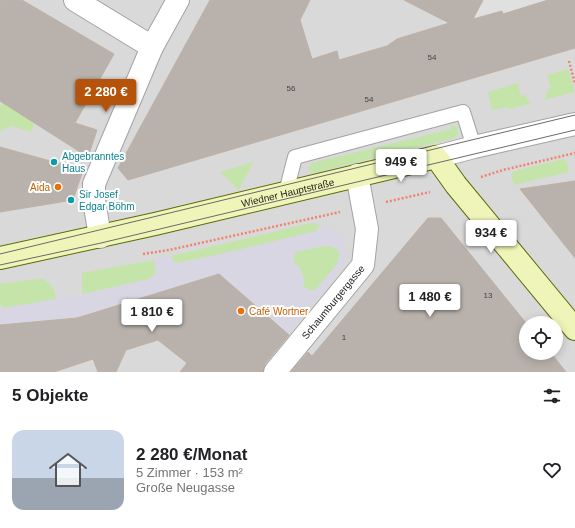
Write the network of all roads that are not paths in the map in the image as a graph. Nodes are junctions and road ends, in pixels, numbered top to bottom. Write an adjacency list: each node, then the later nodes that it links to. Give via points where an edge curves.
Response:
1 (76, 0): 3 (street)
2 (178, 0): 3 (street)
3 (152, 47): 9 (street, via 94,184)
4 (575, 124): 5 (street, Wiedner Hauptstraße)
5 (474, 147): 6 (street, Wiedner Hauptstraße); 8 (lane, via 462,112 295,157)
6 (436, 157): 7 (main road, Wiedner Hauptstraße); 11 (main road, via 456,185)
7 (357, 176): 8 (main road, Wiedner Hauptstraße); 12 (street, Schaumburgergasse, via 367,229 363,266)
8 (286, 192): 9 (main road, Wiedner Hauptstraße)
9 (100, 237): 10 (main road, Wiedner Hauptstraße)
10 (0, 258)
11 (575, 329)
12 (275, 372)

